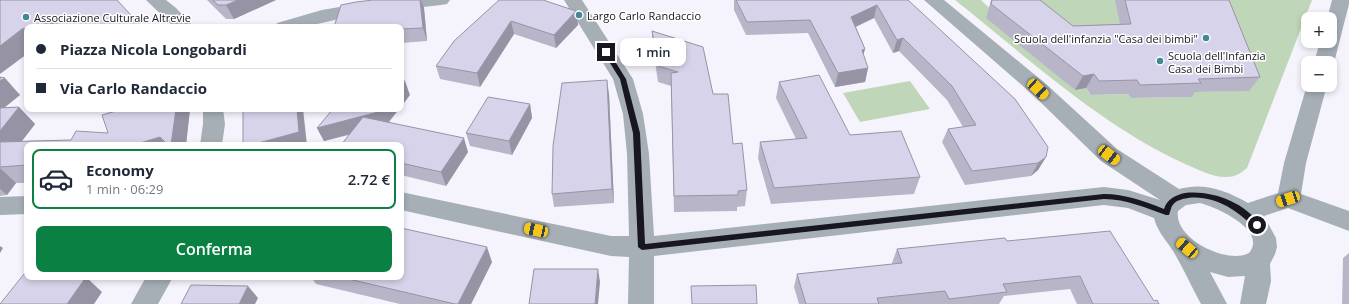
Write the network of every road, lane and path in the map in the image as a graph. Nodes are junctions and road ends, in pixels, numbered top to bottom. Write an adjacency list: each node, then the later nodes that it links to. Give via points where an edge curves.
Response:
1 (155, 0): 7 (street)
2 (441, 0): 8 (street, via 360,7)
3 (573, 0): 20 (street, via 623,79 630,102 638,154)
4 (933, 0): 16 (street, via 1038,89 1109,155)
5 (1342, 0): 6 (street)
6 (1337, 17)
7 (182, 24)
8 (293, 24)
9 (1315, 92): 12 (street, via 1295,163)
10 (213, 112): 11 (street)
11 (211, 142)
12 (1288, 199): 17 (street); 18 (street)
13 (404, 202): 20 (street, via 611,246)
14 (24, 205): 15 (street)
15 (0, 206)
16 (1171, 206): 17 (street, via 1187,195 1208,196 1231,204); 19 (street, via 1167,222); 20 (street, via 1104,196)
17 (1245, 213): 21 (street, via 1259,227 1266,244 1265,252)
18 (1349, 221)
19 (1180, 242): 21 (street, via 1198,255 1223,265 1235,267); 25 (street)
20 (642, 247): 24 (street)
21 (1257, 262): 26 (street, via 1258,281)
22 (158, 280): 23 (street)
23 (144, 304)
24 (641, 304)
25 (1214, 304)
26 (1253, 304)

